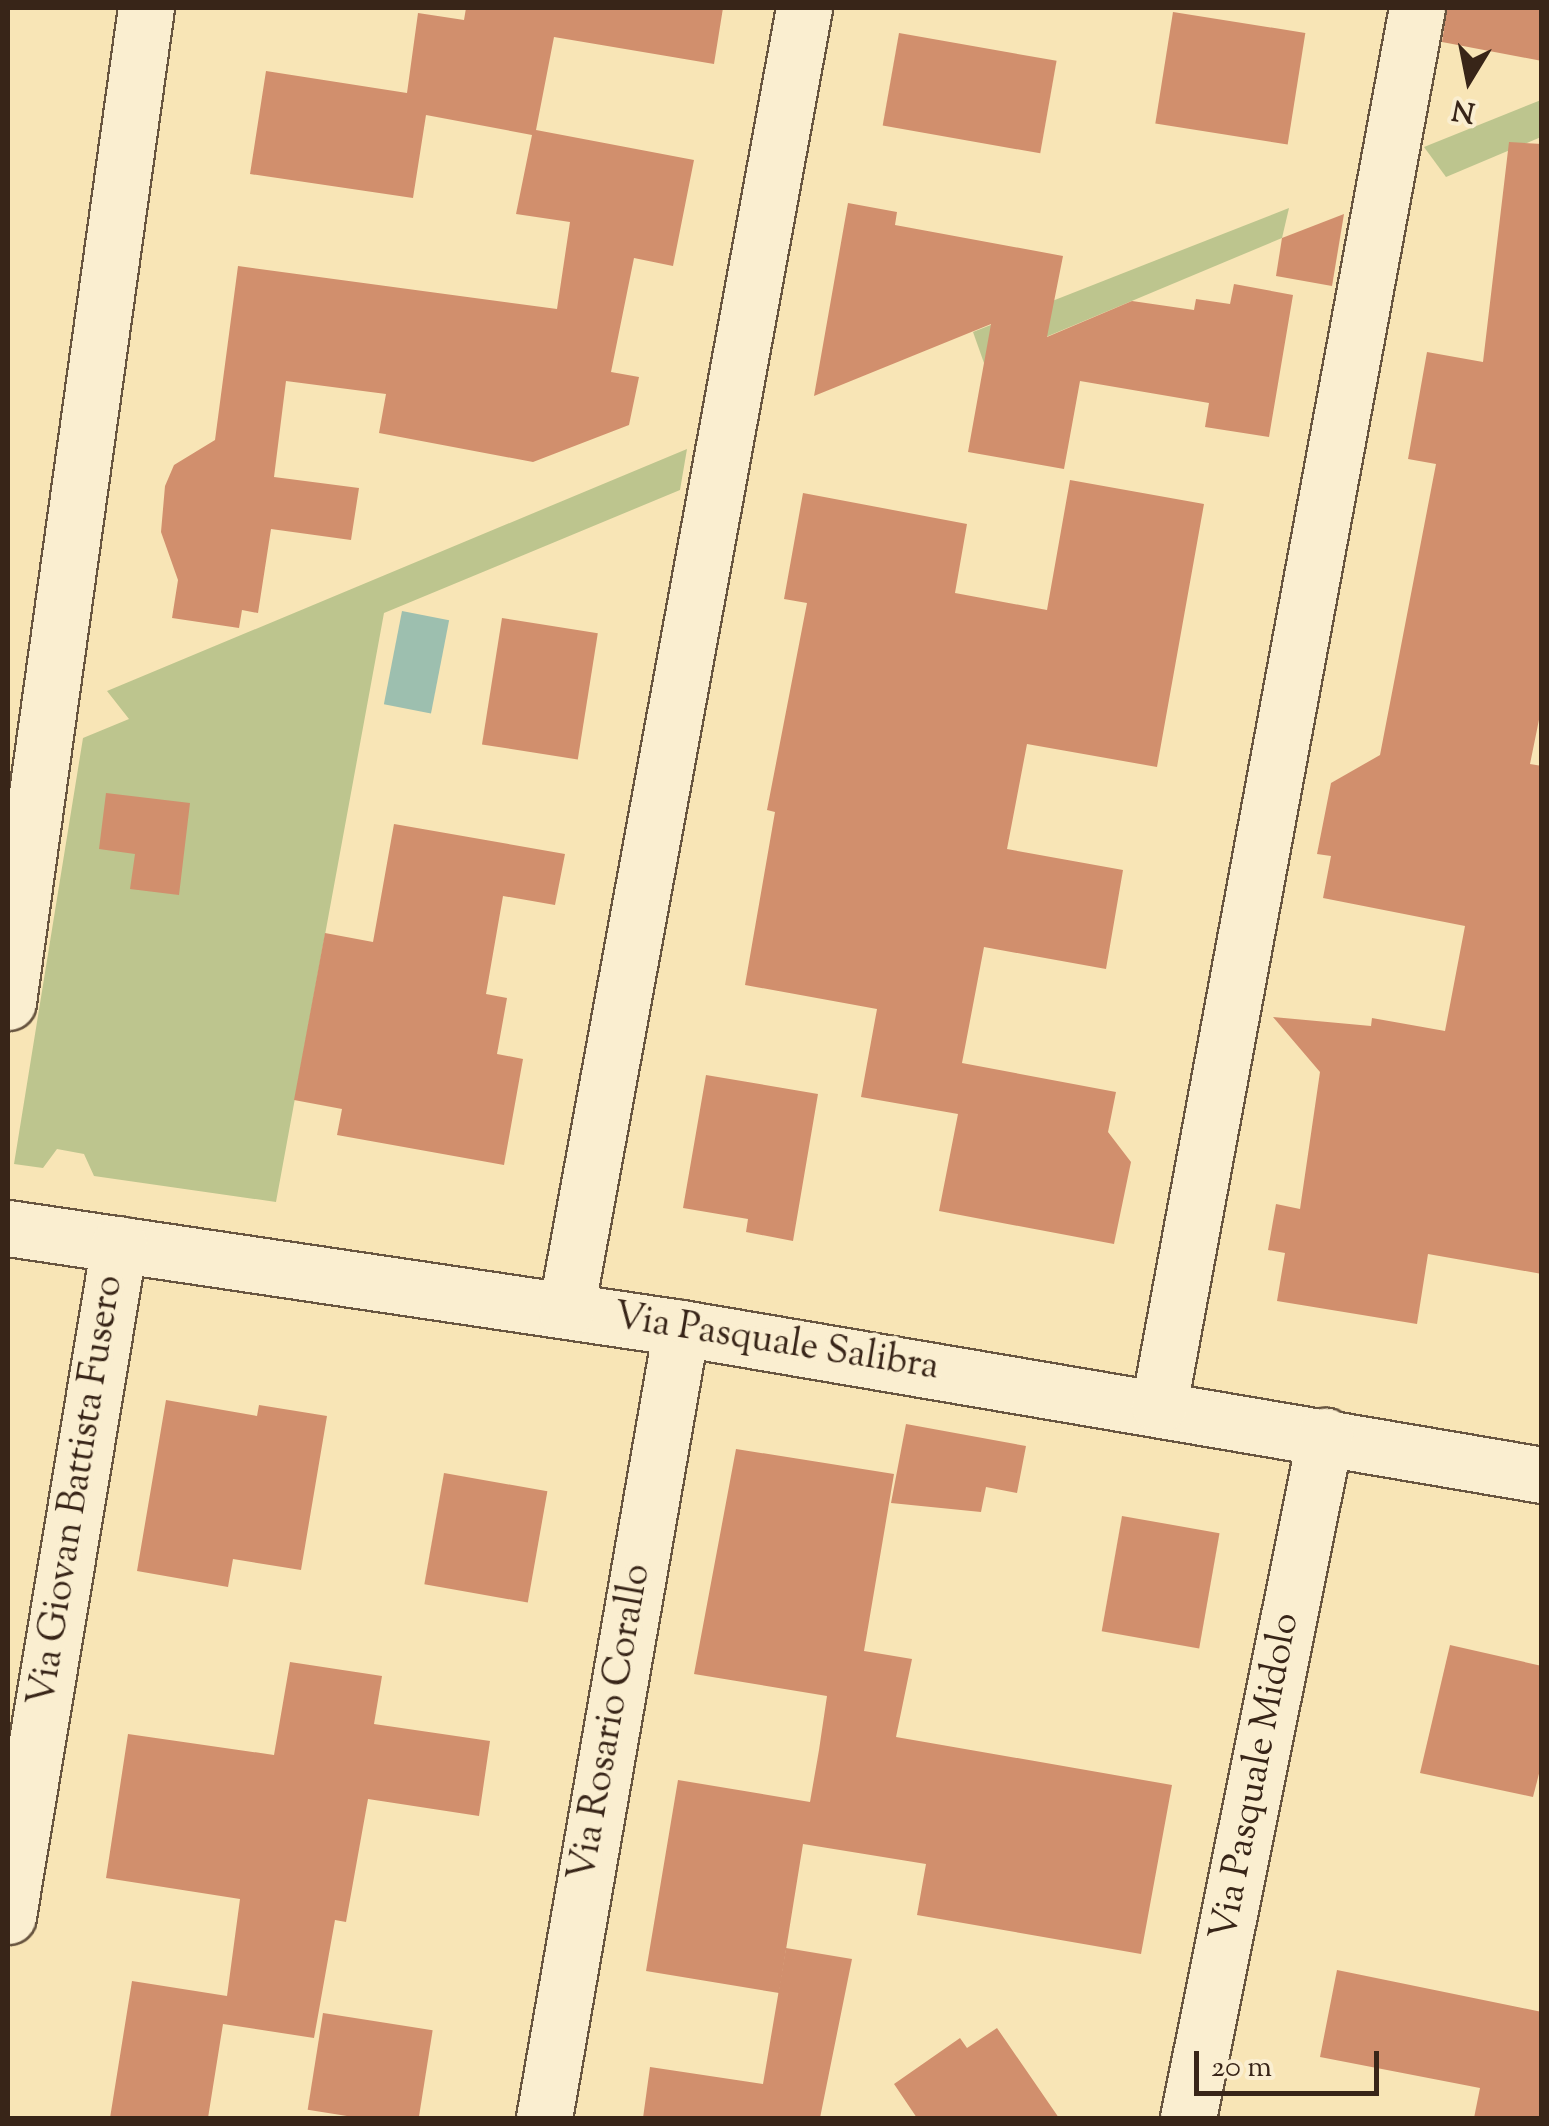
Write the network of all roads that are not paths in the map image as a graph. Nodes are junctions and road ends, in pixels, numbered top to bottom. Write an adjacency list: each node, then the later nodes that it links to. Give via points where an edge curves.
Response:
1 (146, 8): 4 (street)
2 (804, 8): 7 (street)
3 (1416, 8): 9 (street)
4 (8, 1002)
5 (8, 1228): 6 (street, Via Pasquale Salibra)
6 (119, 1244): 7 (street, Via Pasquale Salibra); 12 (street, Via Giovan Battista Fusero)
7 (566, 1310): 8 (street, Via Pasquale Salibra)
8 (681, 1328): 9 (street, Via Pasquale Salibra); 13 (street, Via Rosario Corallo)
9 (1159, 1405): 10 (street, Via Pasquale Salibra)
10 (1325, 1436): 11 (street, Via Pasquale Salibra); 14 (street, Via Pasquale Midolo)
11 (1542, 1475)
12 (8, 1916)
13 (544, 2118)
14 (1188, 2118)

